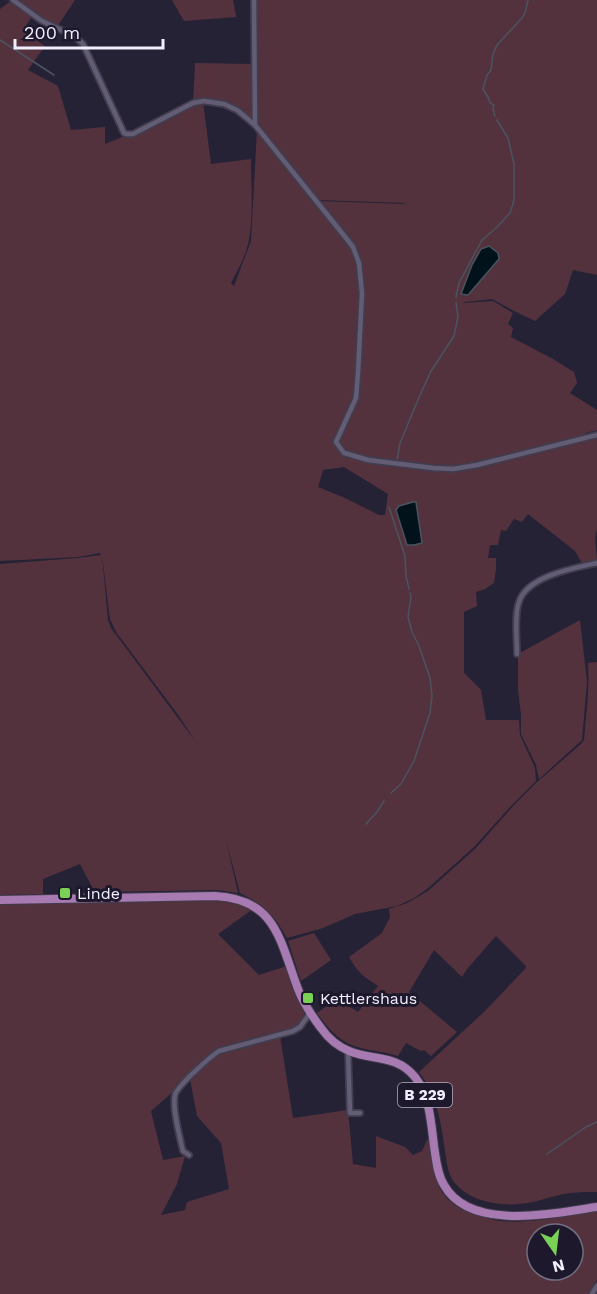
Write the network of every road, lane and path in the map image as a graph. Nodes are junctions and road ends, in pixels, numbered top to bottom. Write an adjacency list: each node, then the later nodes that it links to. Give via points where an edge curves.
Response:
1 (13, 0): 3 (street, via 83,44 124,133 134,134 204,100 237,110)
2 (254, 0): 3 (street)
3 (255, 125): 4 (street, via 353,247 359,263 362,293 357,390 336,442 344,453 368,460 453,469)
4 (597, 435)
5 (597, 563): 6 (street, via 544,578 525,592 517,608)
6 (517, 654)
7 (0, 900): 8 (main road, B 229, via 181,896 240,899 264,915 277,933)
8 (310, 1013): 9 (main road, B 229, via 333,1041); 11 (street, via 293,1031 219,1051 178,1089 176,1114 183,1151)
9 (348, 1051): 10 (street, via 350,1113); 12 (main road, B 229, via 394,1061 414,1076 429,1108 443,1184 463,1204 513,1217)
10 (360, 1113)
11 (189, 1155)
12 (597, 1207)
13 (597, 1286): 14 (street)
14 (592, 1294)

